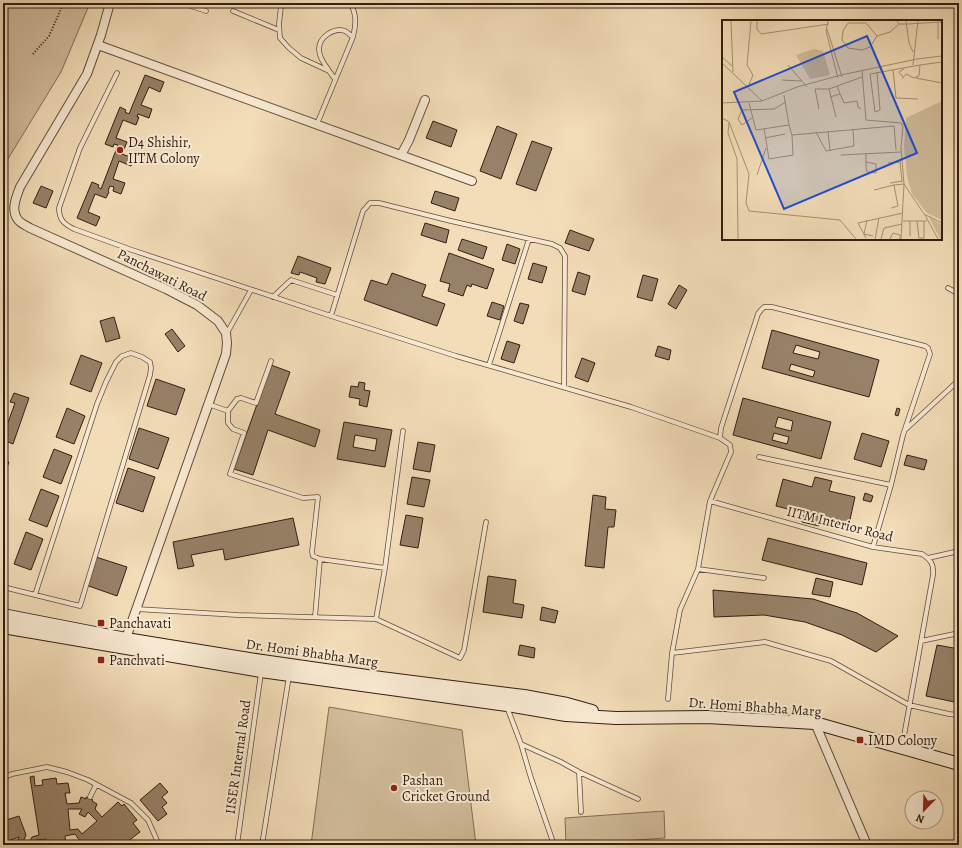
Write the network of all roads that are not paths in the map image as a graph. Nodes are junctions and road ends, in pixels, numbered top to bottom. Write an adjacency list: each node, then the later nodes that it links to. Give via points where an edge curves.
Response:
1 (110, 3): 9 (street, Panchawati Road)
2 (182, 3): 5 (lane)
3 (283, 3): 7 (lane)
4 (350, 3): 8 (lane, via 356,26)
5 (206, 11)
6 (233, 11): 7 (lane)
7 (280, 30): 10 (lane, via 280,38 301,58)
8 (353, 37): 10 (lane, via 337,30 328,33 323,40 319,48); 12 (lane)
9 (98, 45): 14 (street); 24 (street, Panchawati Road, via 86,74 20,187 14,212 19,222 30,228 197,305 218,321)
10 (329, 71): 12 (lane)
11 (118, 73): 19 (lane, via 80,148 59,208 62,220 82,232)
12 (335, 79): 14 (lane)
13 (425, 100): 15 (street)
14 (317, 125): 15 (street)
15 (401, 155): 16 (street)
16 (472, 181)
17 (529, 239): 21 (lane, via 379,203 370,204 363,211); 26 (lane); 28 (lane, via 552,244 562,250 565,256)
18 (948, 288): 20 (lane)
19 (251, 290): 22 (lane); 24 (lane)
20 (959, 294)
21 (338, 296): 22 (lane, via 291,280); 23 (lane)
22 (273, 297): 23 (lane)
23 (331, 316): 26 (lane)
24 (226, 333): 29 (street, via 226,354)
25 (271, 361): 30 (lane, via 256,402 236,399)
26 (489, 365): 28 (lane)
27 (959, 380): 31 (lane)
28 (564, 387): 33 (lane)
29 (208, 404): 30 (lane); 47 (street)
30 (228, 411): 41 (lane, via 228,423 244,433 230,474 303,498 318,497 312,552 313,556)
31 (905, 430): 33 (lane, via 930,354 928,348 764,307 758,314); 35 (lane)
32 (403, 431): 42 (lane)
33 (720, 438): 36 (lane, via 730,445 731,452)
34 (759, 456): 35 (lane)
35 (891, 485): 38 (lane)
36 (710, 501): 38 (lane, IITM Interior Road); 43 (lane)
37 (486, 522): 50 (lane, via 464,650 460,658)
38 (873, 547): 40 (lane, IITM Interior Road, via 922,554)
39 (959, 551): 40 (lane)
40 (928, 558): 53 (lane, via 932,564 933,575)
41 (320, 559): 42 (lane); 49 (lane)
42 (385, 568): 50 (lane)
43 (698, 569): 44 (lane); 55 (lane, via 680,610)
44 (764, 578)
45 (3, 587): 46 (lane)
46 (35, 595): 46 (lane, via 106,382 122,356 131,353 142,357 150,362 150,375 80,606)
47 (136, 609): 49 (lane); 54 (street)
48 (3, 614): 54 (main road, Dr. Homi Bhabha Marg)
49 (315, 617): 50 (lane)
50 (376, 619)
51 (3, 627): 54 (main road, Dr. Homi Bhabha Marg)
52 (959, 633): 53 (lane)
53 (921, 641): 61 (lane)
54 (124, 643): 56 (main road, Dr. Homi Bhabha Marg)
55 (672, 653): 59 (lane); 61 (lane, via 765,642 831,661)
56 (262, 666): 57 (main road, Dr. Homi Bhabha Marg); 75 (lane, IISER Internal Road)
57 (290, 671): 58 (main road, Dr. Homi Bhabha Marg, via 381,678); 60 (main road, Dr. Homi Bhabha Marg); 76 (lane)
58 (501, 693): 60 (lane); 63 (main road, Dr. Homi Bhabha Marg, via 567,704)
59 (668, 699)
60 (507, 705): 63 (main road, Dr. Homi Bhabha Marg, via 566,715); 65 (lane)
61 (909, 705): 62 (lane); 66 (lane)
62 (959, 715)
63 (616, 718): 64 (main road, Dr. Homi Bhabha Marg, via 707,717)
64 (814, 723): 66 (main road, Dr. Homi Bhabha Marg); 78 (street)
65 (521, 744): 68 (lane); 77 (lane)
66 (902, 747): 67 (main road, Dr. Homi Bhabha Marg)
67 (959, 764)
68 (579, 772): 72 (lane); 73 (lane)
69 (3, 778): 70 (lane, via 48,768 67,772)
70 (96, 784): 71 (lane); 74 (lane, via 131,803 148,820)
71 (90, 797)
72 (638, 799)
73 (581, 812)
74 (159, 845)
75 (237, 845)
76 (262, 845)
77 (554, 845)
78 (866, 845)

